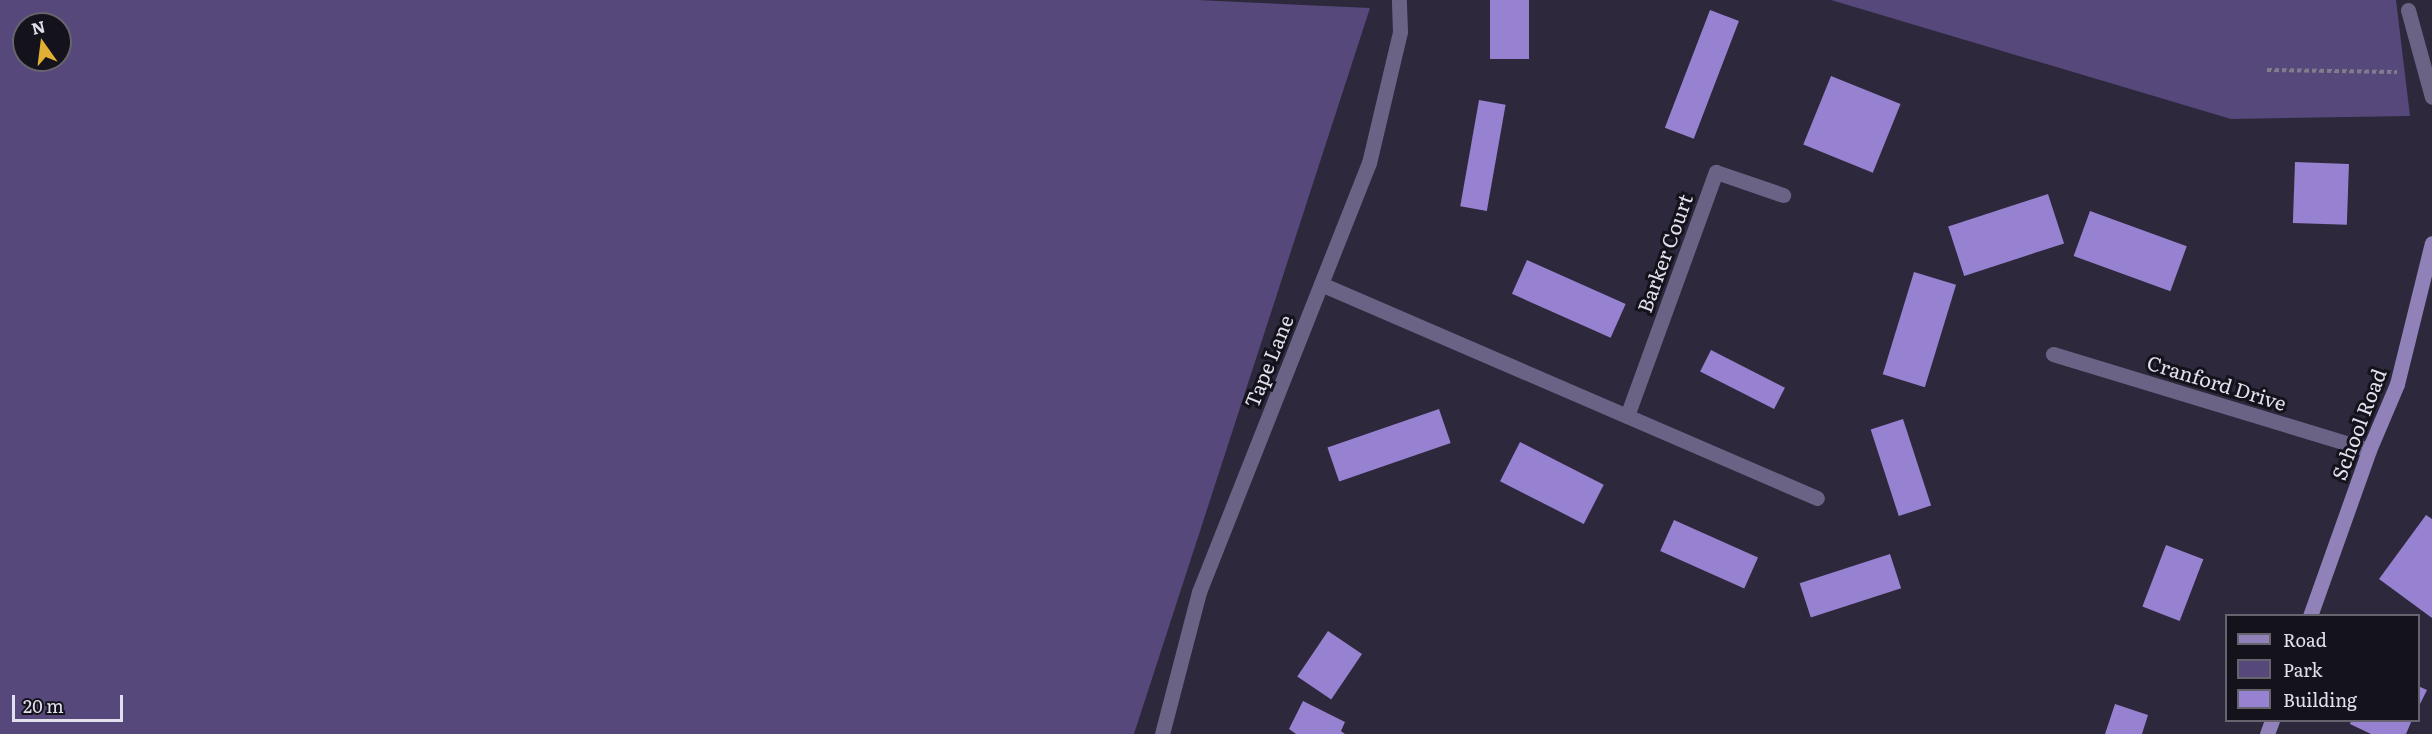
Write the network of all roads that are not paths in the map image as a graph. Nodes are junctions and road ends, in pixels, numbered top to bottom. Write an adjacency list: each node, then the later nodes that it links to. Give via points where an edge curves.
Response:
1 (1399, 0): 6 (street, Tape Lane, via 1400,32 1369,163)
2 (2408, 10): 3 (street)
3 (2432, 97)
4 (1783, 195): 8 (street, Barker Court, via 1716,171)
5 (2432, 243): 9 (street, School Road, via 2400,374)
6 (1321, 284): 8 (street); 12 (street, Tape Lane, via 1199,592)
7 (2053, 354): 9 (street, Cranford Drive)
8 (1627, 416): 10 (street)
9 (2369, 450): 11 (street, School Road)
10 (1817, 498)
11 (2310, 614)
12 (1162, 734)

